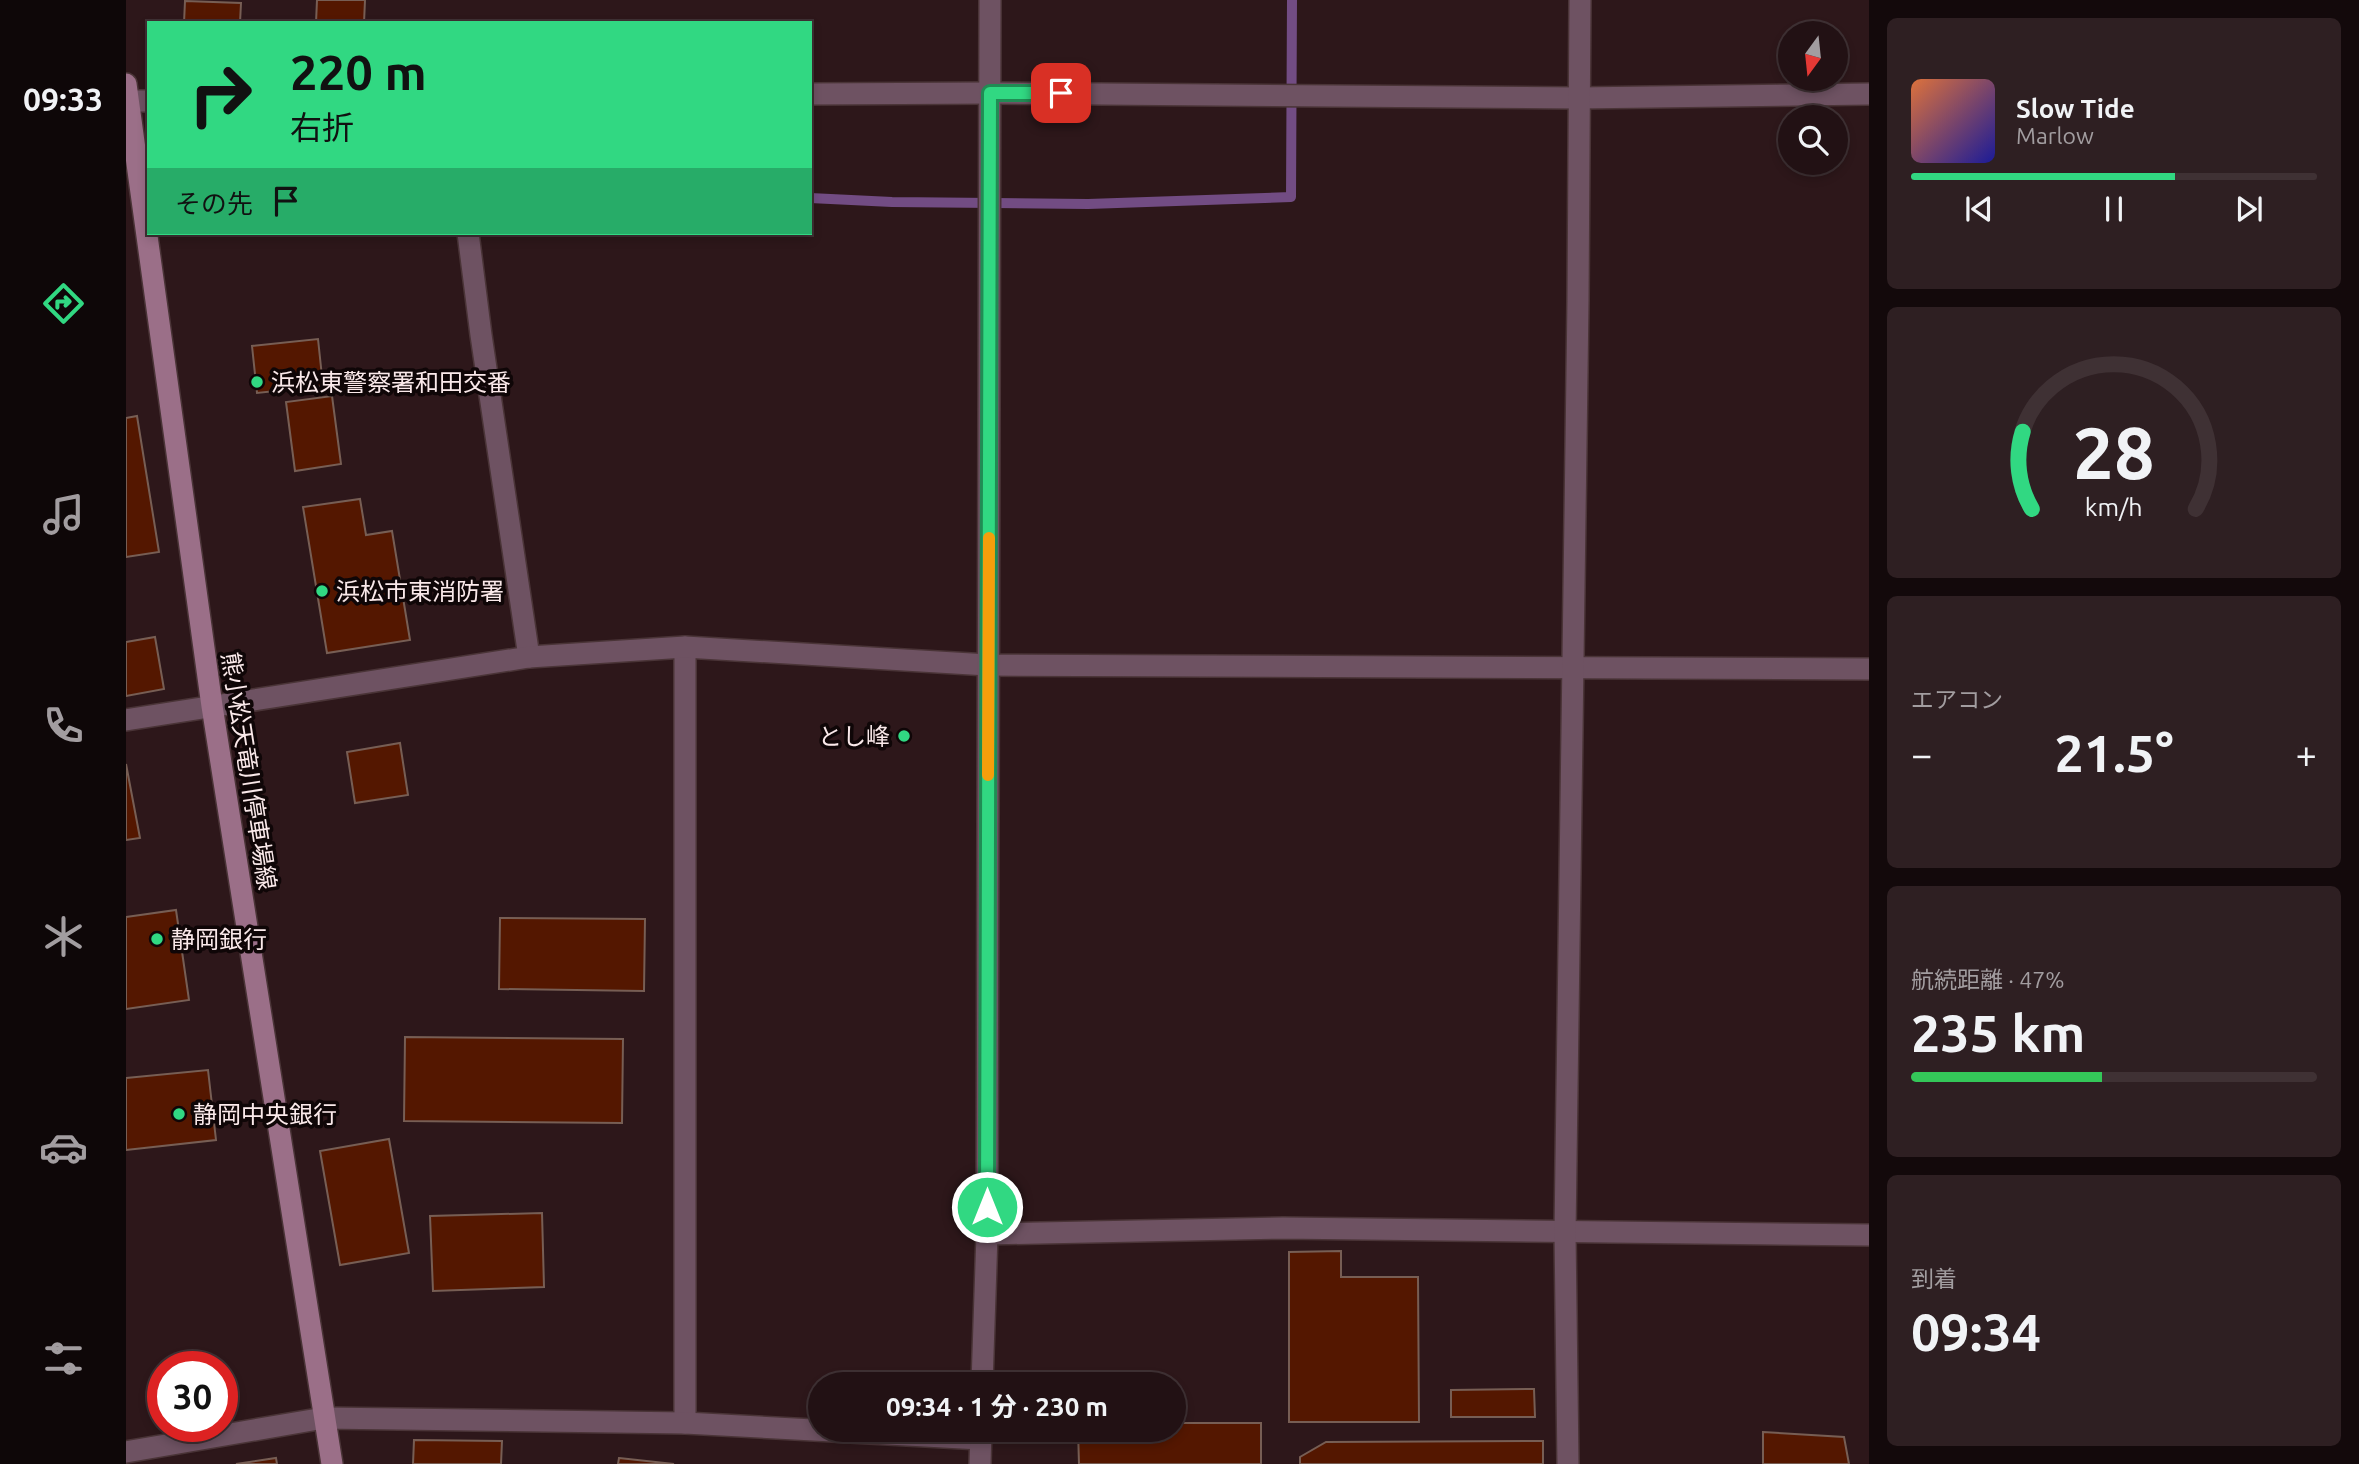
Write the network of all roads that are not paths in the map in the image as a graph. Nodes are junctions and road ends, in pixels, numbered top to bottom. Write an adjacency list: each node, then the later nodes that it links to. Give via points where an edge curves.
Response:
1 (990, 0): 3 (street)
2 (1580, 0): 7 (street)
3 (990, 93): 4 (street); 7 (street); 13 (street)
4 (812, 94)
5 (1869, 94): 7 (street)
6 (134, 95): 8 (main road, 熊小松天竜川停車場線)
7 (1578, 99): 14 (street)
8 (147, 197)
9 (152, 235): 16 (main road, 熊小松天竜川停車場線)
10 (468, 235): 12 (street)
11 (685, 647): 12 (street); 13 (street); 23 (street)
12 (529, 657): 16 (street)
13 (988, 665): 14 (street); 19 (street)
14 (1573, 668): 15 (street); 18 (street)
15 (1869, 669)
16 (212, 706): 17 (street); 22 (main road, 熊小松天竜川停車場線)
17 (126, 720)
18 (1565, 1233): 19 (street, via 1283,1228); 20 (street); 29 (street)
19 (987, 1234): 21 (street)
20 (1869, 1235)
21 (982, 1372)
22 (324, 1418): 23 (street); 26 (street); 27 (main road, 熊小松天竜川停車場線)
23 (685, 1423): 24 (street)
24 (808, 1428)
25 (981, 1442): 28 (street)
26 (126, 1452)
27 (332, 1464)
28 (980, 1464)
29 (1568, 1464)

